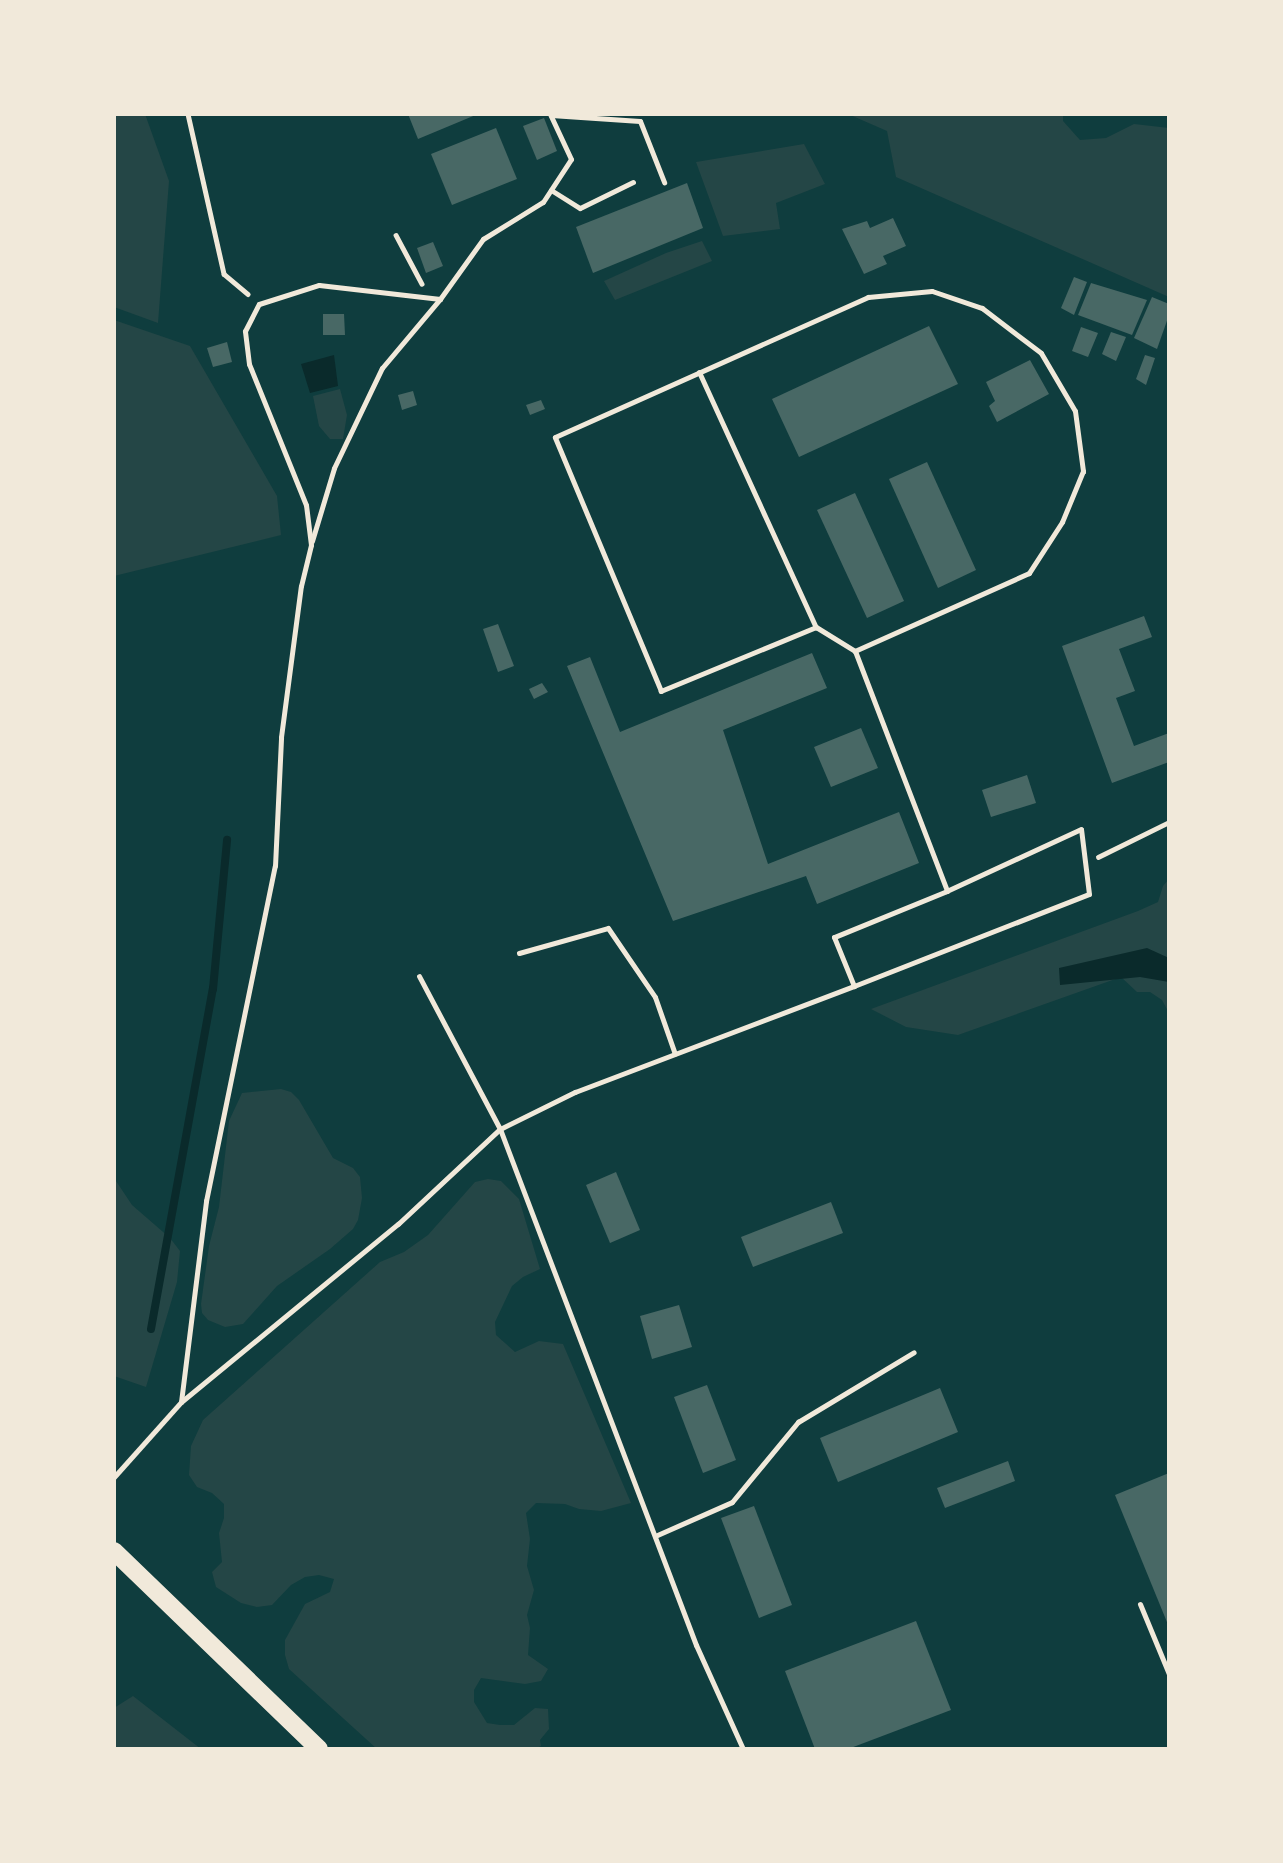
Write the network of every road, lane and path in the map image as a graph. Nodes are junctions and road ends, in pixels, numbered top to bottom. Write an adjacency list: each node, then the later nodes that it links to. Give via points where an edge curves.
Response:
1 (188, 114): 9 (path, via 224,274)
2 (551, 114): 4 (lane, via 640,121); 5 (lane, via 571,159)
3 (633, 182): 5 (lane, via 580,208)
4 (664, 182)
5 (551, 190): 8 (lane, via 543,202 483,239)
6 (396, 235): 7 (path)
7 (423, 286)
8 (440, 299): 9 (lane, via 319,285); 11 (lane, via 382,368 334,468)
9 (259, 304): 11 (lane, via 245,331 249,364 306,505)
10 (699, 372): 12 (lane); 12 (lane, via 555,437 662,691); 13 (lane, via 868,297 932,291 982,308 1041,353 1075,411 1083,471 1062,522 1029,573)
11 (311, 545): 23 (lane, via 300,586 281,737 275,866 206,1201)
12 (816, 627): 13 (lane)
13 (855, 651): 16 (lane)
14 (1169, 822): 15 (path)
15 (1085, 864): 16 (lane, via 1081,829); 19 (lane, via 1089,894)
16 (947, 891): 19 (lane, via 834,937)
17 (519, 953): 20 (lane, via 608,928 655,997)
18 (419, 976): 21 (lane)
19 (854, 986): 20 (lane)
20 (675, 1054): 21 (lane, via 575,1092)
21 (500, 1129): 23 (lane, via 398,1224); 25 (lane)
22 (914, 1352): 25 (lane, via 798,1422 732,1502)
23 (181, 1402): 24 (lane)
24 (114, 1477)
25 (655, 1536): 30 (lane, via 696,1645)
26 (114, 1551): 29 (main road)
27 (1140, 1604): 28 (lane)
28 (1169, 1674)
29 (319, 1749)
30 (743, 1749)

